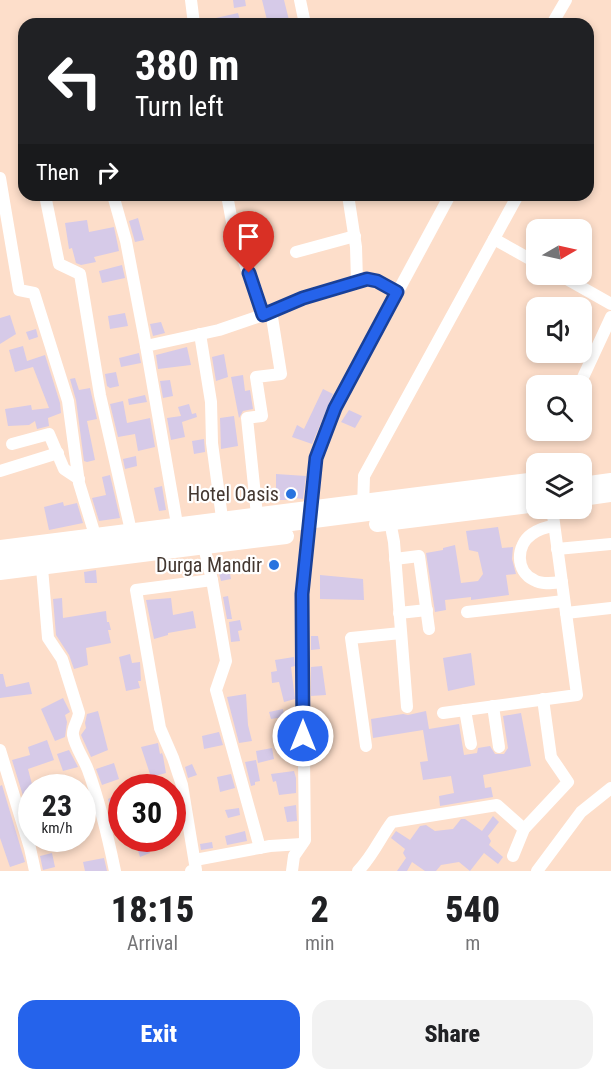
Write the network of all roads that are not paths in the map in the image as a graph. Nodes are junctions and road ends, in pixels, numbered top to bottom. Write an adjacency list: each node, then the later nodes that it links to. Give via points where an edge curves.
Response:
1 (191, 0): 4 (street)
2 (300, 0): 5 (street)
3 (566, 0): 6 (street)
4 (193, 18)
5 (304, 18)
6 (556, 18)
7 (0, 178): 32 (street, via 19,290 34,293 68,401)
8 (46, 201): 48 (street, via 58,264 80,274 100,395)
9 (115, 201): 25 (street)
10 (228, 201): 22 (street, via 234,233)
11 (349, 201): 14 (street)
12 (447, 201): 20 (street)
13 (515, 201): 15 (street)
14 (355, 236): 16 (street); 18 (street)
15 (494, 239): 17 (street); 40 (street, via 364,476)
16 (296, 252)
17 (526, 257)
18 (357, 281): 20 (street, via 377,281); 22 (street)
19 (577, 285): 21 (street)
20 (397, 292): 45 (street, via 335,408 316,458)
21 (611, 304)
22 (267, 313): 24 (street); 41 (street, via 281,374 256,377 262,416 247,418)
23 (611, 317): 26 (street)
24 (200, 334): 25 (street); 43 (street)
25 (146, 346): 46 (street)
26 (584, 375)
27 (12, 444): 28 (street, via 49,434)
28 (58, 453): 30 (street); 32 (street, via 64,469)
29 (611, 470): 31 (highway)
30 (0, 471)
31 (592, 473)
32 (79, 479): 49 (street)
33 (611, 481): 35 (highway)
34 (526, 482): 40 (highway)
35 (592, 484)
36 (526, 493): 42 (highway)
37 (611, 494): 38 (highway)
38 (592, 497)
39 (526, 505): 42 (highway)
40 (363, 508): 42 (highway); 45 (highway)
41 (257, 515): 43 (highway); 45 (highway)
42 (389, 517): 45 (highway); 54 (street)
43 (222, 518): 46 (highway)
44 (553, 519): 47 (street)
45 (310, 521): 51 (highway); 55 (highway); 78 (street, via 302,594)
46 (177, 525): 48 (highway)
47 (554, 526): 53 (street); 59 (street, via 525,540 519,559 524,572 534,581)
48 (131, 531): 49 (highway)
49 (95, 535): 52 (highway)
50 (611, 544): 53 (street)
51 (204, 547): 56 (highway); 58 (street)
52 (0, 548)
53 (557, 549): 59 (street)
54 (395, 559): 62 (street, via 419,556); 64 (street)
55 (0, 561)
56 (42, 568): 57 (highway); 83 (street, via 48,638 62,659 79,713 73,735 106,826)
57 (0, 573)
58 (212, 580): 79 (street, via 226,661 216,690); 81 (street, via 136,590 160,728 182,785)
59 (562, 582): 60 (street)
60 (565, 607): 61 (street); 63 (street); 67 (street, via 577,695)
61 (611, 608)
62 (427, 610): 64 (street); 65 (street)
63 (467, 612)
64 (399, 613): 66 (street)
65 (429, 629)
66 (401, 633): 69 (street); 73 (street, via 351,638)
67 (543, 699): 68 (street); 77 (street, via 551,757 568,782)
68 (493, 706): 70 (street); 74 (street)
69 (407, 707)
70 (465, 710): 71 (street); 72 (street)
71 (443, 713)
72 (471, 744)
73 (366, 746)
74 (499, 747)
75 (0, 750): 82 (street)
76 (611, 788): 86 (street, via 581,812)
77 (524, 829): 80 (street); 85 (street, via 497,805 393,822)
78 (302, 844): 79 (street); 84 (street, via 294,856)
79 (260, 848): 81 (street)
80 (513, 856)
81 (193, 866)
82 (35, 871)
83 (115, 871)
84 (292, 871)
85 (358, 871)
86 (537, 871)

